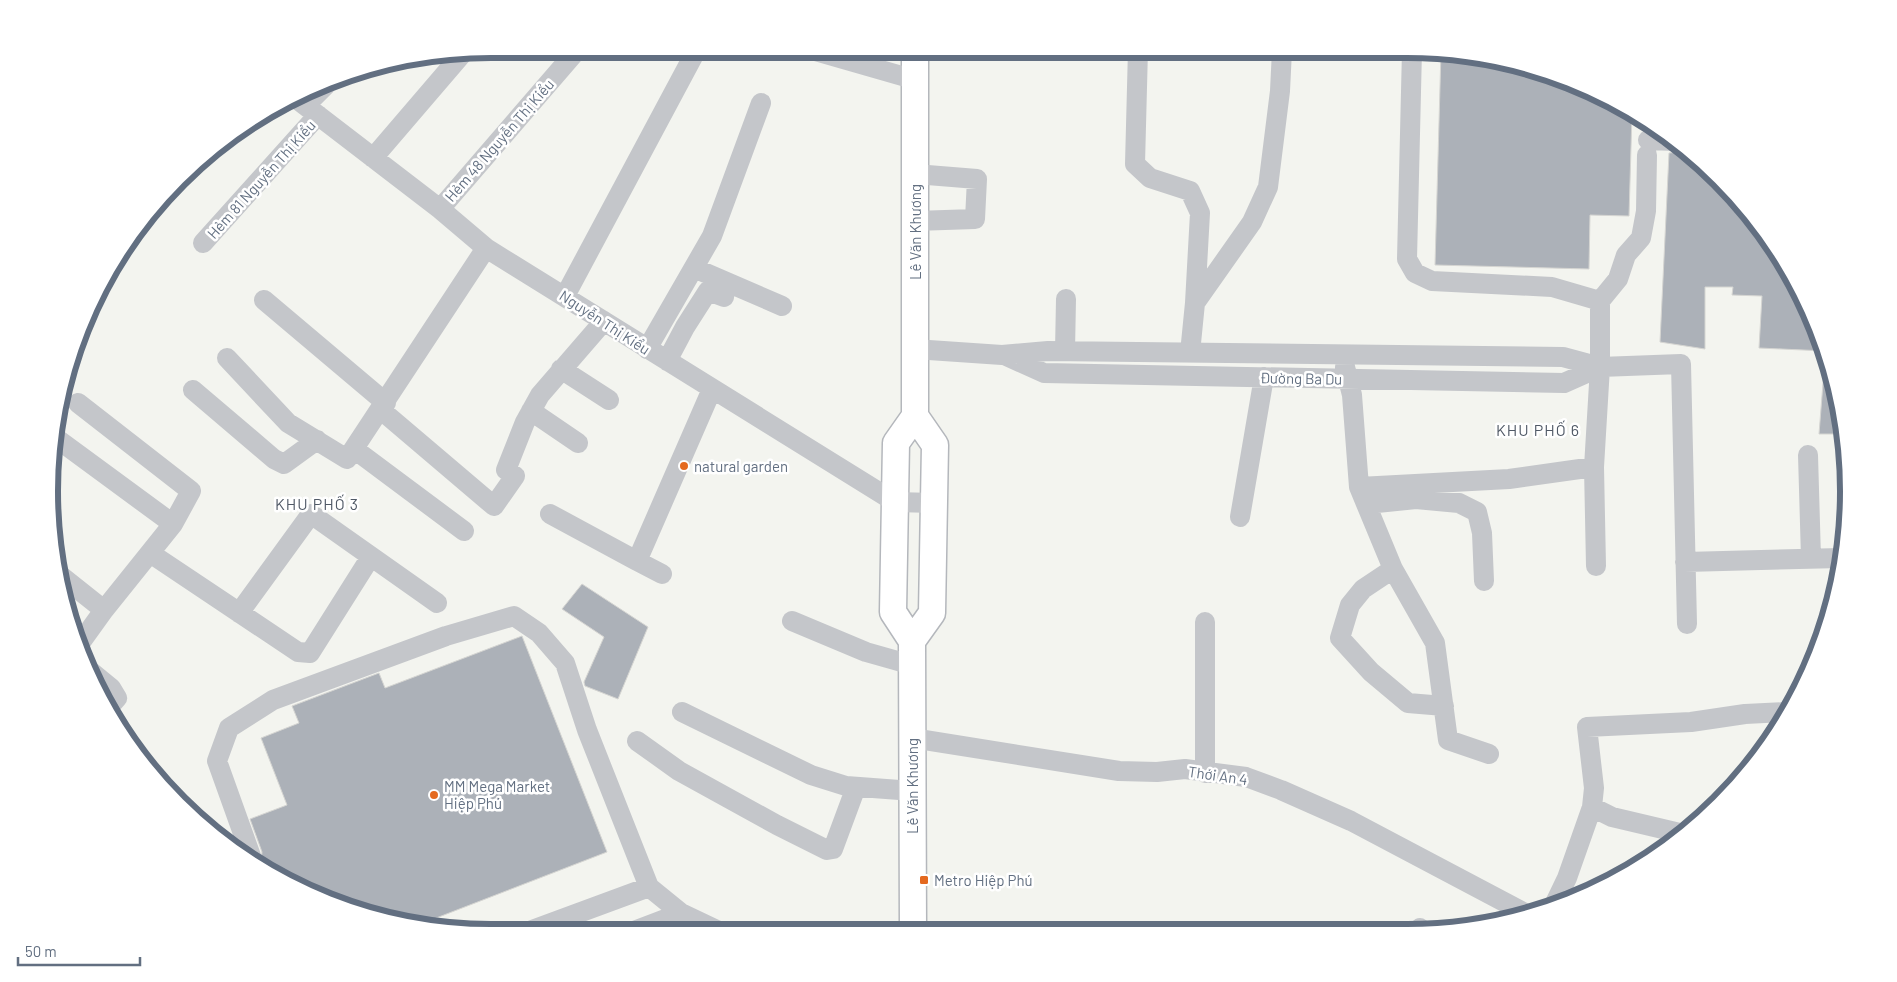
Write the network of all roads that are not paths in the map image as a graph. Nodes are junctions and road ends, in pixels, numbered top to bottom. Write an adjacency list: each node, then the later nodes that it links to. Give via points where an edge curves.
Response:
1 (570, 58): 17 (street, Hẻm 48 Nguyễn Thị Kiểu)
2 (692, 58): 22 (street)
3 (839, 58): 9 (street)
4 (915, 58): 9 (main road, Lê Văn Khương)
5 (1138, 58): 27 (street, via 1135,164 1150,178 1190,191 1200,213)
6 (1282, 58): 27 (street, via 1268,188 1252,222)
7 (1412, 58): 26 (street, via 1407,259 1414,273 1432,281 1552,287)
8 (458, 59): 15 (street)
9 (916, 80): 16 (main road, Lê Văn Khương)
10 (319, 93): 12 (street, Hẻm 81 Nguyễn Thị Kiểu)
11 (761, 103): 21 (street, via 712,236)
12 (307, 107): 15 (street, Nguyễn Thị Kiểu); 19 (street, Hẻm 81 Nguyễn Thị Kiểu)
13 (1648, 141): 14 (street); 26 (street, via 1646,211 1641,238 1626,255 1618,278)
14 (1661, 141)
15 (373, 158): 17 (street, Nguyễn Thị Kiểu)
16 (915, 174): 18 (main road, Lê Văn Khương); 18 (street, via 977,179 975,219)
17 (440, 209): 20 (street, Nguyễn Thị Kiểu)
18 (915, 221): 31 (main road, Lê Văn Khương)
19 (203, 243)
20 (486, 248): 22 (street, Nguyễn Thị Kiểu); 46 (street)
21 (694, 268): 28 (street); 30 (street)
22 (565, 296): 29 (street, Nguyễn Thị Kiểu)
23 (724, 297): 37 (street, via 708,291)
24 (1066, 299): 32 (street)
25 (264, 300): 46 (street)
26 (1600, 301): 38 (street)
27 (1195, 303): 33 (street)
28 (782, 306)
29 (604, 321): 30 (street, Nguyễn Thị Kiểu); 39 (street)
30 (647, 349): 37 (street, Nguyễn Thị Kiểu)
31 (914, 349): 34 (street, Đường Ba Du); 48 (main road, Lê Văn Khương)
32 (1065, 351): 33 (street, Đường Ba Du); 34 (street, Đường Ba Du)
33 (1190, 353): 35 (street, Đường Ba Du)
34 (1002, 355): 40 (street, Đường Ba Du, via 1044,373)
35 (1342, 356): 38 (street, Đường Ba Du, via 1563,357); 41 (street)
36 (227, 358): 49 (street, via 288,423)
37 (667, 362): 42 (street, Nguyễn Thị Kiểu)
38 (1600, 367): 41 (street, Đường Ba Du, via 1564,383); 54 (street); 67 (street, Đường Ba Du, via 1681,364)
39 (561, 369): 44 (street); 47 (street)
40 (1264, 377): 41 (street, Đường Ba Du); 59 (street)
41 (1348, 379): 55 (street)
42 (712, 389): 56 (street, Nguyễn Thị Kiểu); 66 (street)
43 (193, 390): 49 (street, via 284,464)
44 (609, 400)
45 (78, 402): 60 (street, via 191,491)
46 (383, 406): 47 (street, via 494,506 515,476 506,470); 52 (street)
47 (531, 411): 51 (street)
48 (915, 416): 56 (main road, via 896,443); 57 (main road, via 935,445)
49 (317, 440): 52 (street, via 348,459)
50 (60, 441): 60 (street)
51 (578, 443)
52 (354, 449): 61 (street)
53 (1808, 455): 64 (street)
54 (1594, 467): 55 (street); 68 (street)
55 (1363, 496): 69 (street); 72 (street, via 1459,503 1477,512 1482,533)
56 (895, 502): 57 (street); 80 (main road, via 893,612)
57 (934, 503): 80 (main road, via 932,613)
58 (550, 514): 66 (street)
59 (1240, 517)
60 (173, 524): 62 (street)
61 (464, 531)
62 (150, 553): 74 (street); 75 (street)
63 (370, 558): 73 (street); 75 (street, via 310,653 298,652); 75 (street, via 311,514)
64 (1811, 558): 65 (street); 67 (street)
65 (1834, 558)
66 (637, 561): 70 (street)
67 (1685, 562): 78 (street)
68 (1596, 566)
69 (1393, 569): 83 (street, via 1435,643); 83 (street, via 1363,588 1350,604 1340,638 1371,672 1408,703)
70 (662, 574)
71 (67, 581): 74 (street)
72 (1484, 581)
73 (437, 603)
74 (104, 610): 79 (street)
75 (239, 613)
76 (792, 621): 80 (street, via 866,652)
77 (1205, 622): 89 (street)
78 (1687, 624)
79 (84, 638)
80 (912, 653): 86 (main road, Lê Văn Khương)
81 (101, 680): 82 (street, via 117,698)
82 (113, 703)
83 (1444, 706): 88 (street, via 1448,740)
84 (682, 712): 90 (street, via 811,775)
85 (1778, 712): 92 (street, via 1690,722 1587,727 1594,788)
86 (912, 738): 89 (street, Thới An 4, via 1119,771 1185,770); 91 (main road, Lê Văn Khương)
87 (637, 741): 90 (street, via 679,771 827,850 833,849)
88 (1489, 754)
89 (1205, 773): 97 (street, Thới An 4, via 1246,777 1281,790 1359,825)
90 (856, 787): 91 (street)
91 (913, 791): 102 (main road, Lê Văn Khương)
92 (1592, 807): 93 (street, via 1612,817); 96 (street)
93 (1674, 832)
94 (249, 850): 95 (street, via 217,761 230,728 273,700 446,636 514,616 539,633 565,663 587,730)
95 (649, 887): 98 (street); 99 (street)
96 (1558, 897)
97 (1519, 910)
98 (681, 913): 100 (street); 101 (street)
99 (548, 924)
100 (652, 924)
101 (704, 924)
102 (912, 924)

